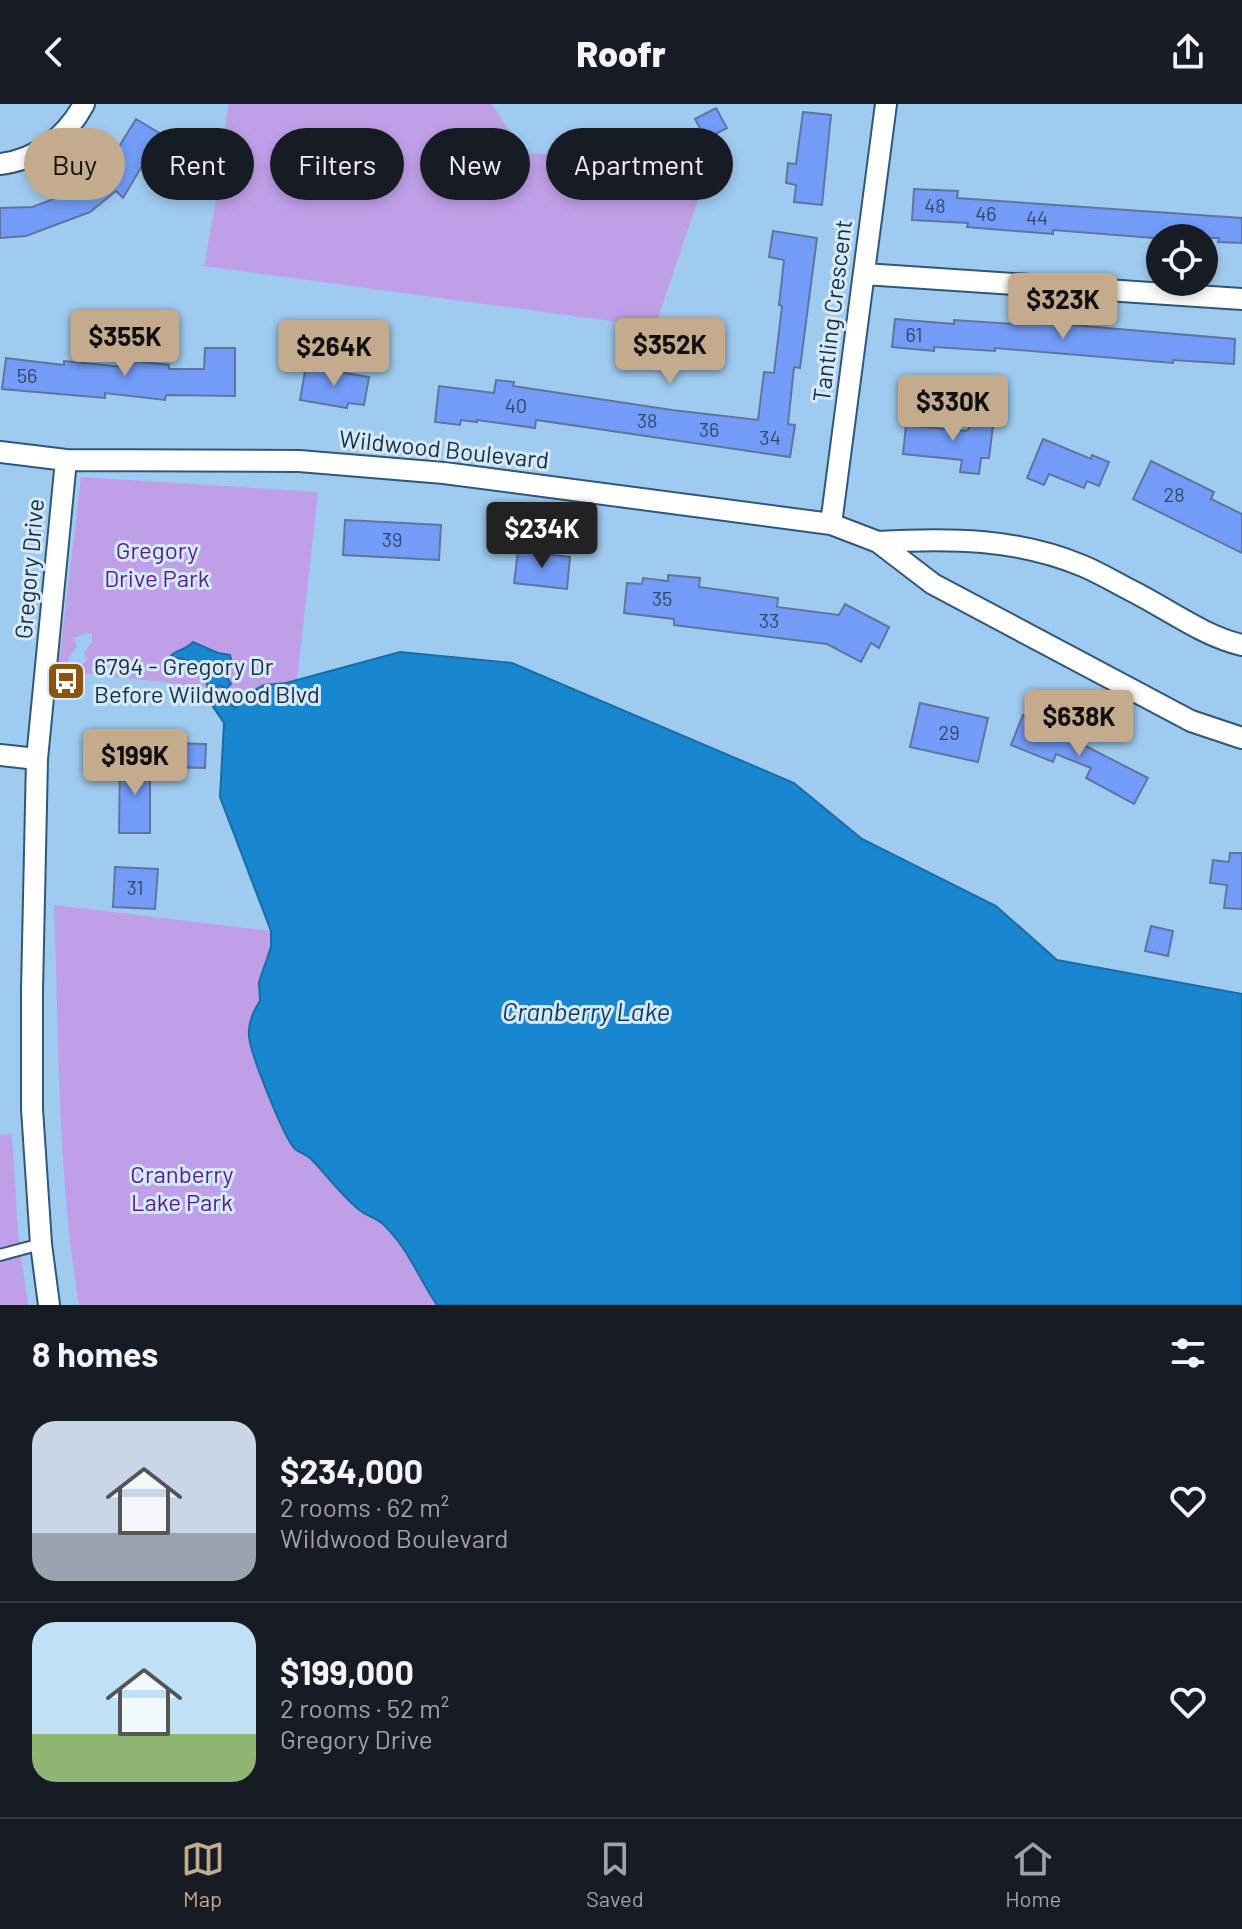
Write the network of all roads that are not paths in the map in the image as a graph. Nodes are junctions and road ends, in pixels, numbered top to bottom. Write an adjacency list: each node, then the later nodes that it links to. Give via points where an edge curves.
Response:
1 (84, 104): 3 (street, via 59,138 25,158)
2 (886, 104): 4 (street, Tantling Crescent)
3 (0, 164)
4 (864, 274): 5 (street); 8 (street, Tantling Crescent)
5 (1242, 299)
6 (0, 452): 7 (street, Wildwood Boulevard)
7 (66, 460): 8 (street, Wildwood Boulevard, via 299,461 444,473); 13 (street, Gregory Drive)
8 (831, 524): 9 (street, Wildwood Boulevard)
9 (878, 542): 10 (street, Wildwood Boulevard, via 998,542 1038,551 1083,566 1198,628); 11 (street, Wildwood Boulevard, via 947,591 1191,721)
10 (1242, 645)
11 (1242, 738)
12 (0, 755): 13 (street)
13 (37, 759): 14 (street, Gregory Drive, via 32,1109)
14 (41, 1244): 15 (lane); 16 (street, Gregory Drive)
15 (0, 1255)
16 (49, 1305)

